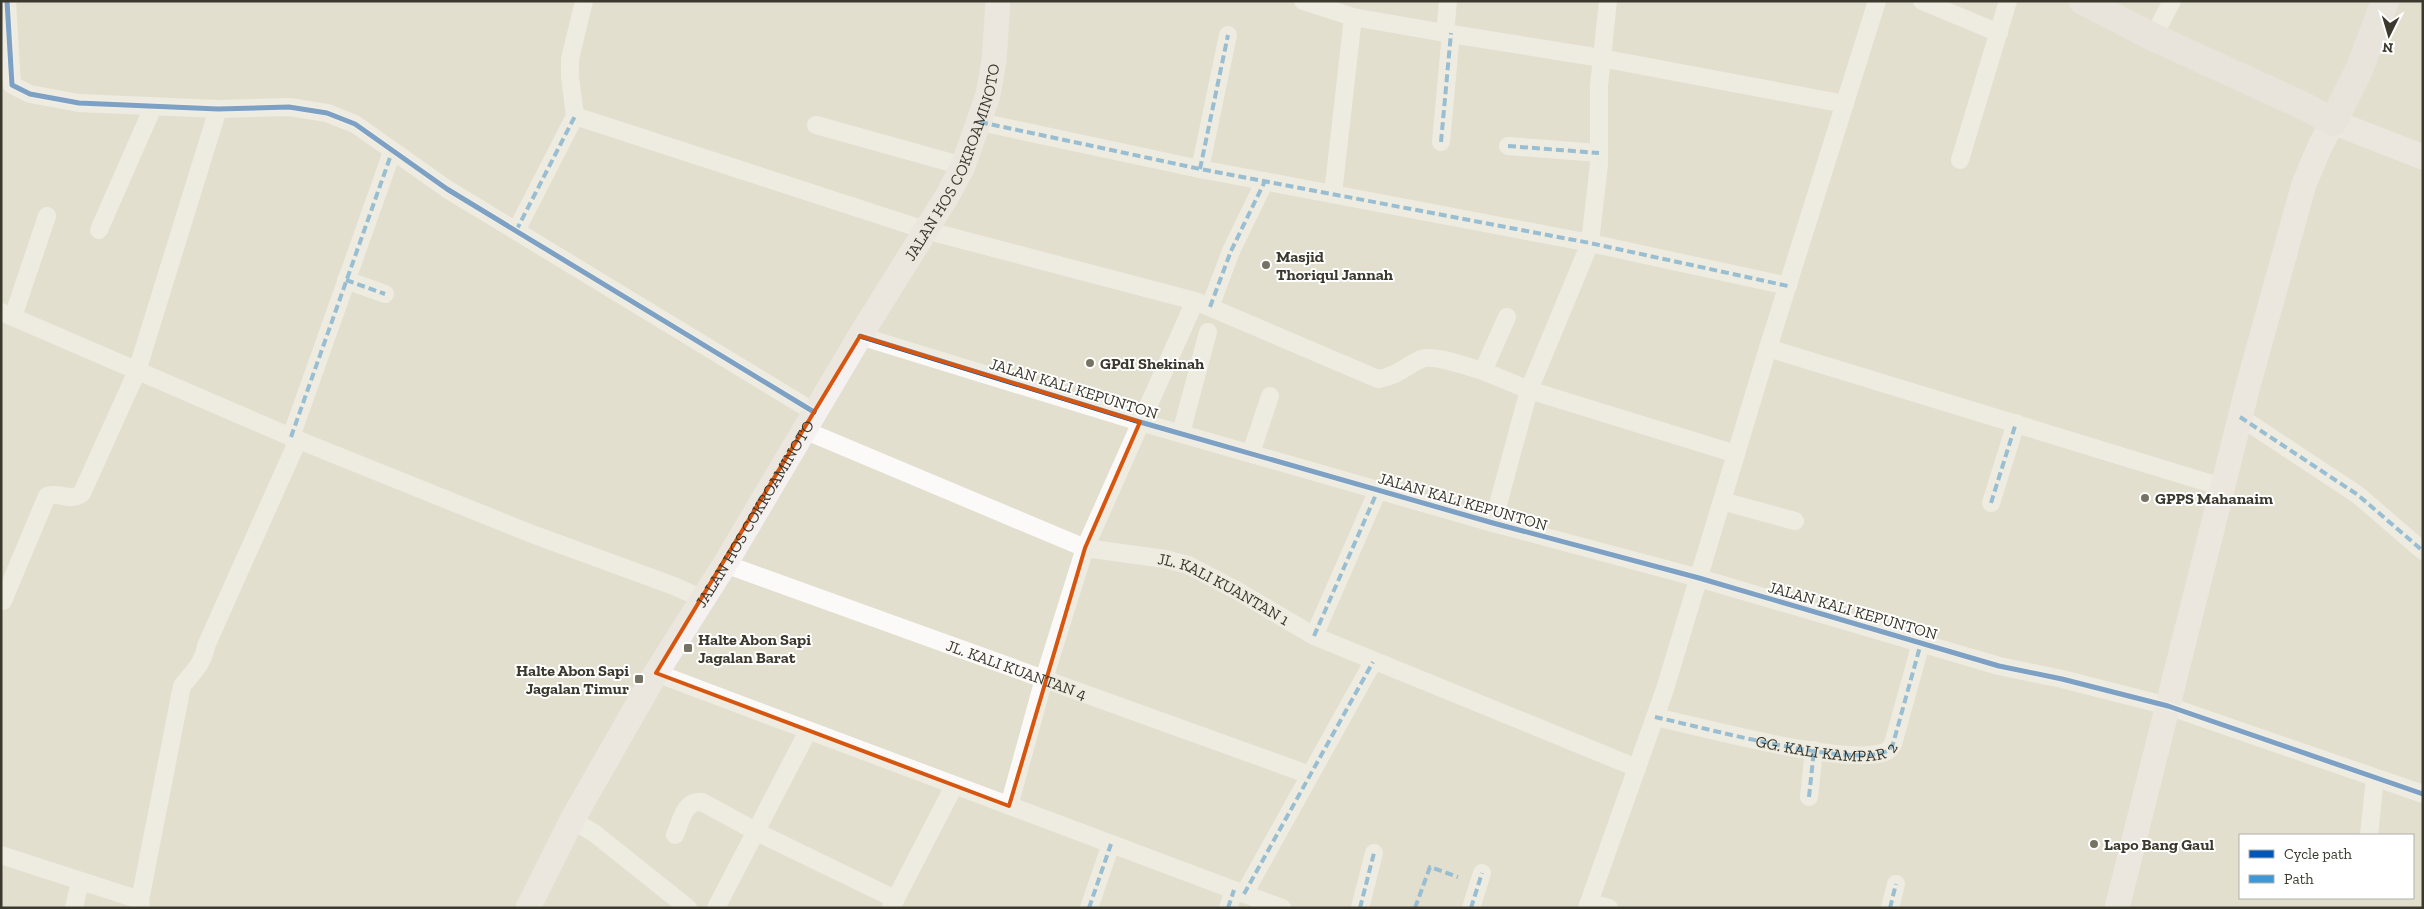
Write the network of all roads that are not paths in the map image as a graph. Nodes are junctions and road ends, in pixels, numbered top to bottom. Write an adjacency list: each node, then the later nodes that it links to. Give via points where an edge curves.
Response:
1 (7, 1): 20 (street)
2 (584, 1): 24 (street, via 570,59)
3 (998, 1): 25 (main road, JALAN HOS COKROAMINOTO, via 994,61)
4 (1303, 1): 13 (street)
5 (1448, 1): 16 (street)
6 (1608, 1): 19 (street)
7 (1877, 1): 21 (street)
8 (1922, 1): 15 (street)
9 (2008, 1): 15 (street)
10 (2083, 1): 18 (main road)
11 (2172, 1): 18 (street)
12 (2385, 1): 26 (main road, via 2359,70)
13 (1335, 6): 14 (street)
14 (1353, 17): 16 (street); 37 (street)
15 (2001, 28): 33 (street)
16 (1448, 33): 19 (street); 28 (street)
17 (1228, 35): 35 (street)
18 (2153, 37): 26 (main road)
19 (1601, 58): 21 (street); 31 (street)
20 (7, 86): 22 (street, JL. KALI KUANTAN 1, via 52,99)
21 (1845, 104): 44 (street)
22 (153, 107): 23 (street, JL. KALI KUANTAN 1); 39 (street)
23 (218, 109): 30 (street, JL. KALI KUANTAN 1, via 289,106 327,113 355,124); 52 (street)
24 (575, 116): 40 (street); 41 (street)
25 (980, 122): 34 (main road, JALAN HOS COKROAMINOTO); 35 (street)
26 (2332, 122): 32 (main road); 56 (main road, via 2304,184)
27 (816, 125): 34 (street)
28 (1441, 142)
29 (1508, 146): 31 (street)
30 (392, 152): 41 (street, JL. KALI KUANTAN 1); 43 (street)
31 (1599, 153): 42 (street)
32 (2423, 157)
33 (1960, 160)
34 (963, 166): 40 (main road, JALAN HOS COKROAMINOTO)
35 (1200, 169): 36 (street)
36 (1265, 181): 37 (street); 46 (street)
37 (1333, 194): 42 (street)
38 (47, 216): 47 (street)
39 (99, 230)
40 (925, 230): 46 (street); 50 (main road, JALAN HOS COKROAMINOTO)
41 (516, 231): 57 (street, JL. KALI KUANTAN 1)
42 (1590, 243): 44 (street); 54 (street)
43 (346, 280): 45 (street); 61 (street)
44 (1788, 286): 51 (street)
45 (385, 294)
46 (1202, 304): 53 (street, via 1378,379 1389,378 1422,358); 58 (street)
47 (7, 315): 52 (street)
48 (1507, 317): 53 (street)
49 (1208, 332): 60 (street)
50 (860, 336): 57 (main road, JALAN HOS COKROAMINOTO); 58 (street, JALAN KALI KEPUNTON)
51 (1768, 348): 59 (street); 63 (street)
52 (137, 371): 61 (street); 75 (street, via 82,493 70,498 53,494 47,496)
53 (1483, 371): 54 (street)
54 (1529, 390): 63 (street); 69 (street)
55 (1270, 396): 62 (street)
56 (2241, 413): 64 (main road); 71 (street, via 2358,495)
57 (809, 421): 70 (street, JL. KALI KUANTAN 1); 72 (main road, JALAN HOS COKROAMINOTO)
58 (1140, 422): 60 (street, JALAN KALI KEPUNTON); 70 (street)
59 (2016, 423): 64 (street); 67 (street)
60 (1181, 433): 62 (street, JALAN KALI KEPUNTON)
61 (294, 438): 74 (street); 104 (street, via 206,646 204,658 182,686)
62 (1251, 453): 65 (street, JALAN KALI KEPUNTON)
63 (1736, 454): 66 (street)
64 (2222, 487): 81 (main road)
65 (1378, 490): 69 (street, JALAN KALI KEPUNTON); 76 (street)
66 (1722, 501): 68 (street); 73 (street)
67 (1991, 504)
68 (1795, 522)
69 (1493, 523): 73 (street, JALAN KALI KEPUNTON)
70 (1085, 548): 76 (street, JL. KALI KUANTAN 1, via 1188,565); 80 (street)
71 (2423, 551)
72 (724, 564): 74 (main road, JALAN HOS COKROAMINOTO); 80 (street, JL. KALI KUANTAN 4)
73 (1699, 578): 77 (street, JALAN KALI KEPUNTON); 82 (street)
74 (703, 599): 79 (main road, JALAN HOS COKROAMINOTO)
75 (3, 601)
76 (1314, 636): 78 (street, JL. KALI KUANTAN 1)
77 (1921, 643): 81 (street, JALAN KALI KEPUNTON, via 1999,666); 84 (street, GG. KALI KAMPAR 2, via 1890,749 1858,755)
78 (1373, 662): 85 (street, JL. KALI KUANTAN 1); 86 (street)
79 (656, 673): 83 (street); 92 (main road, JALAN HOS COKROAMINOTO)
80 (1044, 679): 86 (street, JL. KALI KUANTAN 4); 91 (street)
81 (2168, 706): 87 (street, JALAN KALI KEPUNTON); 117 (main road)
82 (1655, 717): 84 (street, GG. KALI KAMPAR 2); 85 (street)
83 (808, 731): 88 (street); 93 (street)
84 (1814, 750): 90 (street)
85 (1637, 768): 105 (street)
86 (1310, 774): 102 (street)
87 (2375, 778): 89 (street, JALAN KALI KEPUNTON); 94 (street)
88 (954, 786): 91 (street); 103 (street)
89 (2423, 794)
90 (1809, 797)
91 (1009, 806): 96 (street)
92 (572, 820): 107 (main road, JALAN HOS COKROAMINOTO); 108 (street, via 594,833)
93 (757, 832): 95 (street, via 702,802 694,801 688,805); 103 (street); 109 (street)
94 (2369, 834)
95 (675, 835)
96 (1111, 844): 102 (street); 110 (street)
97 (1374, 853): 113 (street)
98 (1, 854): 100 (street)
99 (1482, 873): 114 (street)
100 (80, 880): 104 (street); 106 (street)
101 (1896, 884): 116 (street)
102 (1239, 892): 111 (street); 112 (street)
103 (893, 903)
104 (141, 904)
105 (1588, 905): 115 (street)
106 (74, 908)
107 (528, 908)
108 (688, 908)
109 (716, 908)
110 (1089, 908)
111 (1228, 908)
112 (1282, 908)
113 (1360, 908)
114 (1471, 908)
115 (1609, 908)
116 (1890, 908)
117 (2117, 908)

